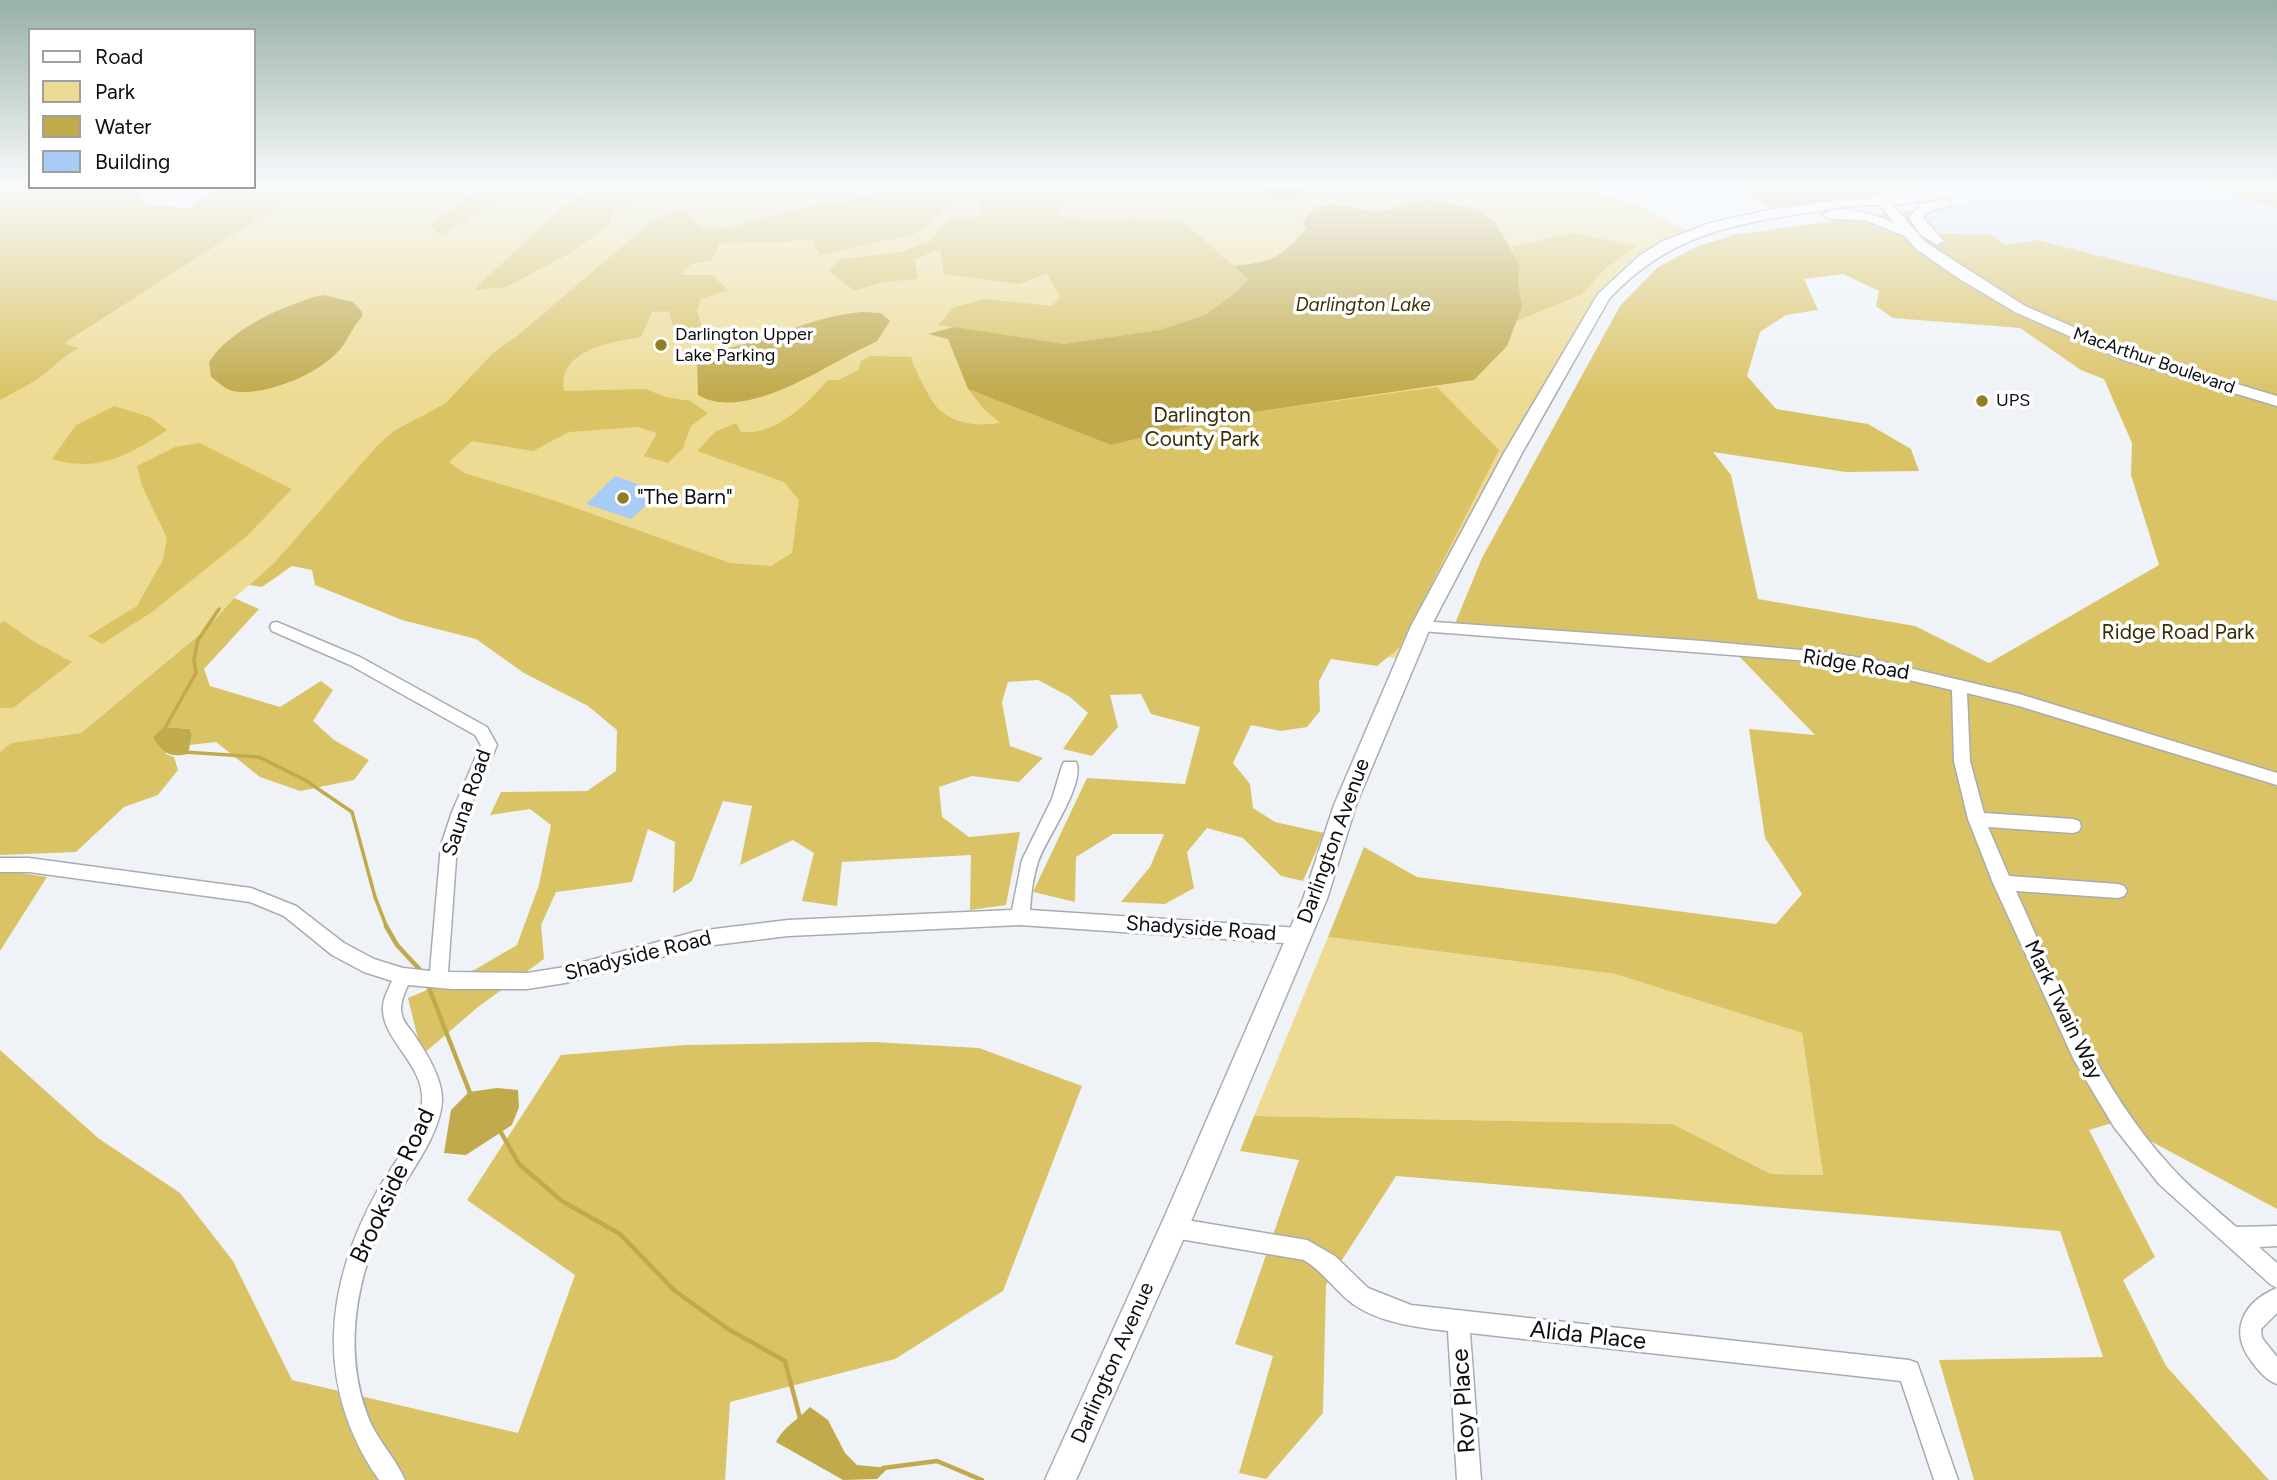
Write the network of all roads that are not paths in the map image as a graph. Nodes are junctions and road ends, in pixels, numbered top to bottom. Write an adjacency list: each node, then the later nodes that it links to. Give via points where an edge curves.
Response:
1 (1650, 255): 9 (main road, Darlington Avenue, via 1602,297)
2 (1936, 255): 5 (main road, MacArthur Boulevard)
3 (1955, 256): 4 (main road, MacArthur Boulevard)
4 (2039, 306): 5 (main road, via 2049,313); 6 (main road, MacArthur Boulevard)
5 (2052, 325): 6 (main road, via 2072,325); 8 (main road, MacArthur Boulevard, via 2163,368)
6 (2134, 346): 7 (main road, MacArthur Boulevard)
7 (2277, 389)
8 (2277, 401)
9 (1421, 626): 11 (street, Ridge Road, via 1822,657); 20 (main road, Darlington Avenue, via 1345,806)
10 (277, 627): 22 (street, Sauna Road, via 355,661 486,737 487,754 449,845)
11 (1959, 684): 13 (street, Ridge Road); 14 (street, Mark Twain Way, via 1962,761)
12 (1070, 766): 19 (street, via 1069,784 1026,871)
13 (2277, 779)
14 (1976, 819): 15 (street); 17 (street, Mark Twain Way)
15 (2073, 826)
16 (0, 865): 21 (street, Shadyside Road, via 251,895 290,911 356,959)
17 (2002, 883): 18 (street); 25 (street, Mark Twain Way, via 2081,1054 2115,1111 2166,1177)
18 (2118, 891)
19 (1020, 917): 20 (street, Shadyside Road); 22 (street, Shadyside Road, via 750,932 675,944 565,975 493,982)
20 (1299, 936): 23 (main road, Darlington Avenue)
21 (403, 976): 22 (street, Shadyside Road); 30 (street, Brookside Road, via 393,1000 394,1022 431,1086 432,1099 425,1124 359,1254 348,1297 343,1350 353,1412 368,1445)
22 (438, 980)
23 (1174, 1228): 28 (street, Alida Place, via 1307,1250 1328,1263 1360,1296 1385,1308); 31 (main road, Darlington Avenue)
24 (2277, 1236): 25 (street)
25 (2232, 1237): 26 (street, Mark Twain Way)
26 (2277, 1277)
27 (2277, 1299): 29 (street, via 2252,1322 2250,1333)
28 (1458, 1322): 32 (street, Roy Place); 33 (street, Alida Place, via 1909,1371)
29 (2277, 1373)
30 (393, 1480)
31 (1060, 1480)
32 (1469, 1480)
33 (1946, 1480)

